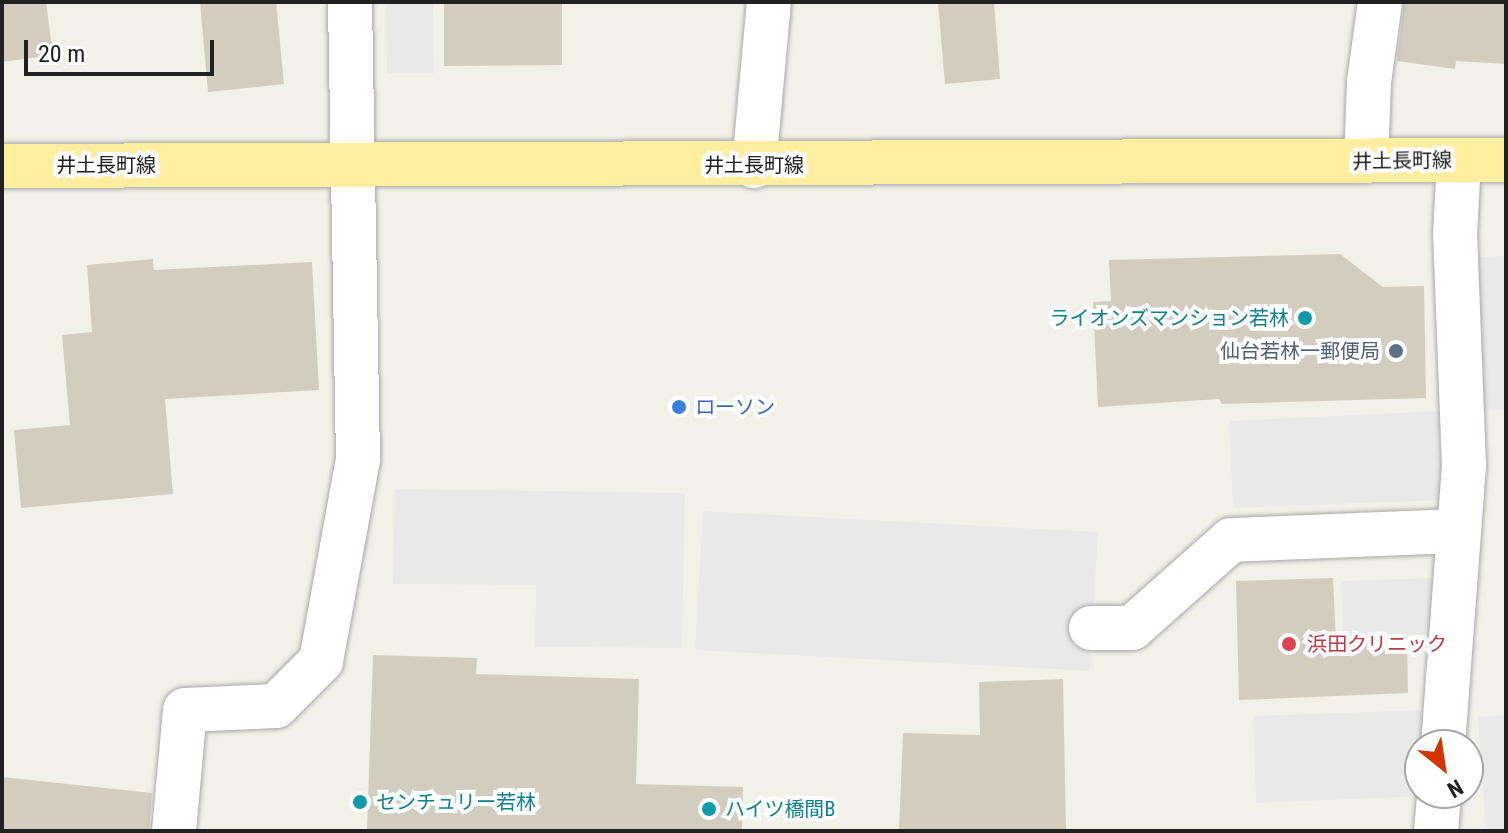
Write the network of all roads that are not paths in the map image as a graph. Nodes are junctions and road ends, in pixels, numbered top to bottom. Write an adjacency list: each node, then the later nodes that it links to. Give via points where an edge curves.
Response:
1 (350, 2): 7 (street)
2 (769, 2): 9 (street)
3 (1380, 2): 6 (street)
4 (1459, 160): 5 (main road, 井土長町線); 6 (main road, 井土長町線); 10 (street, via 1455,235 1464,466)
5 (1506, 160)
6 (1366, 161): 9 (main road, 井土長町線)
7 (353, 165): 8 (main road, 井土長町線); 9 (main road, 井土長町線); 14 (street, via 358,460 321,661 276,706 185,710)
8 (2, 166)
9 (754, 166)
10 (1459, 531): 11 (street, via 1231,540 1132,628); 12 (street)
11 (1091, 628)
12 (1444, 729)
13 (1438, 809): 15 (street)
14 (174, 831)
15 (1436, 831)

